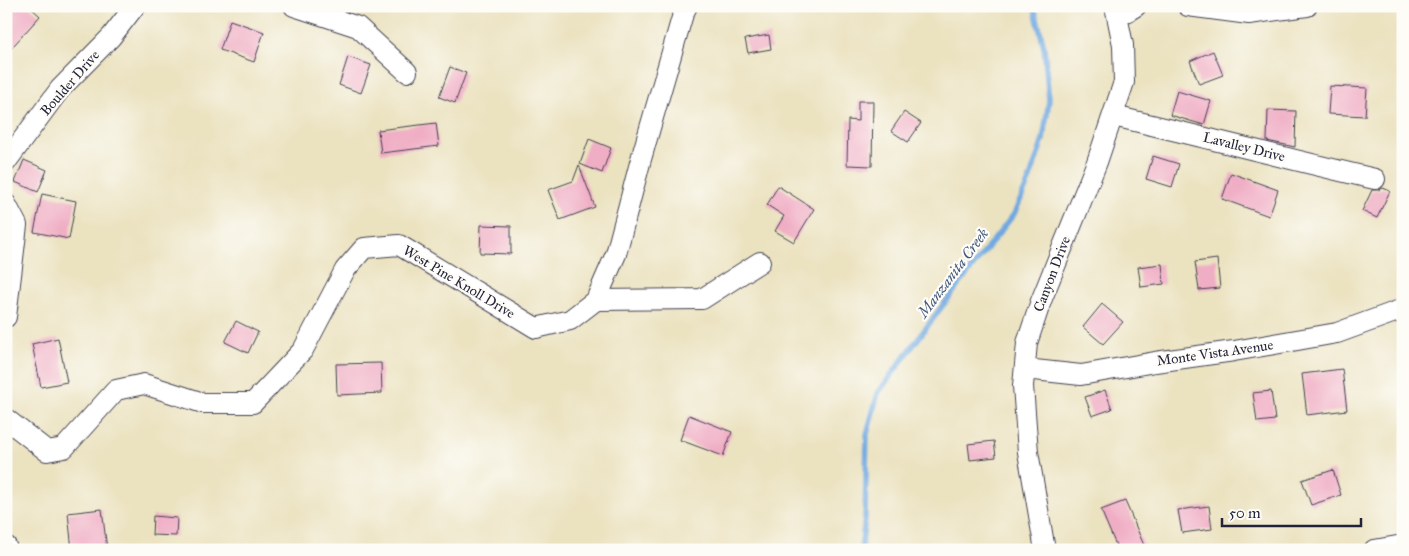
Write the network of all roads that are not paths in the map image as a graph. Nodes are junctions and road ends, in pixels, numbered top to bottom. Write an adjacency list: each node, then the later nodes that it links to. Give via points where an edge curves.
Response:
1 (136, 6): 10 (street, Boulder Drive, via 60,89)
2 (294, 6): 8 (street, via 358,27)
3 (687, 6): 14 (street, West Pine Knoll Drive, via 616,254)
4 (1136, 6): 7 (street)
5 (1188, 6): 6 (street, via 1249,14)
6 (1307, 6)
7 (1117, 12): 9 (street, Canyon Drive, via 1123,45 1124,82)
8 (407, 72)
9 (1113, 116): 11 (street, Lavalley Drive); 17 (street, Canyon Drive, via 1098,162 1041,301 1027,343)
10 (6, 162)
11 (1375, 179)
12 (6, 204): 16 (street, via 17,225)
13 (760, 262): 14 (street, via 702,300)
14 (596, 300): 18 (street, West Pine Knoll Drive, via 570,320 536,328 399,245 364,248 345,270 303,350 253,403 203,403 144,384 116,390 64,448 47,451)
15 (1403, 309): 17 (street, Monte Vista Avenue, via 1337,333 1234,351 1081,375)
16 (6, 317)
17 (1025, 369): 20 (street, Canyon Drive, via 1023,386 1028,452)
18 (6, 419)
19 (1403, 545): 21 (street)
20 (1045, 550)
21 (1374, 550)

